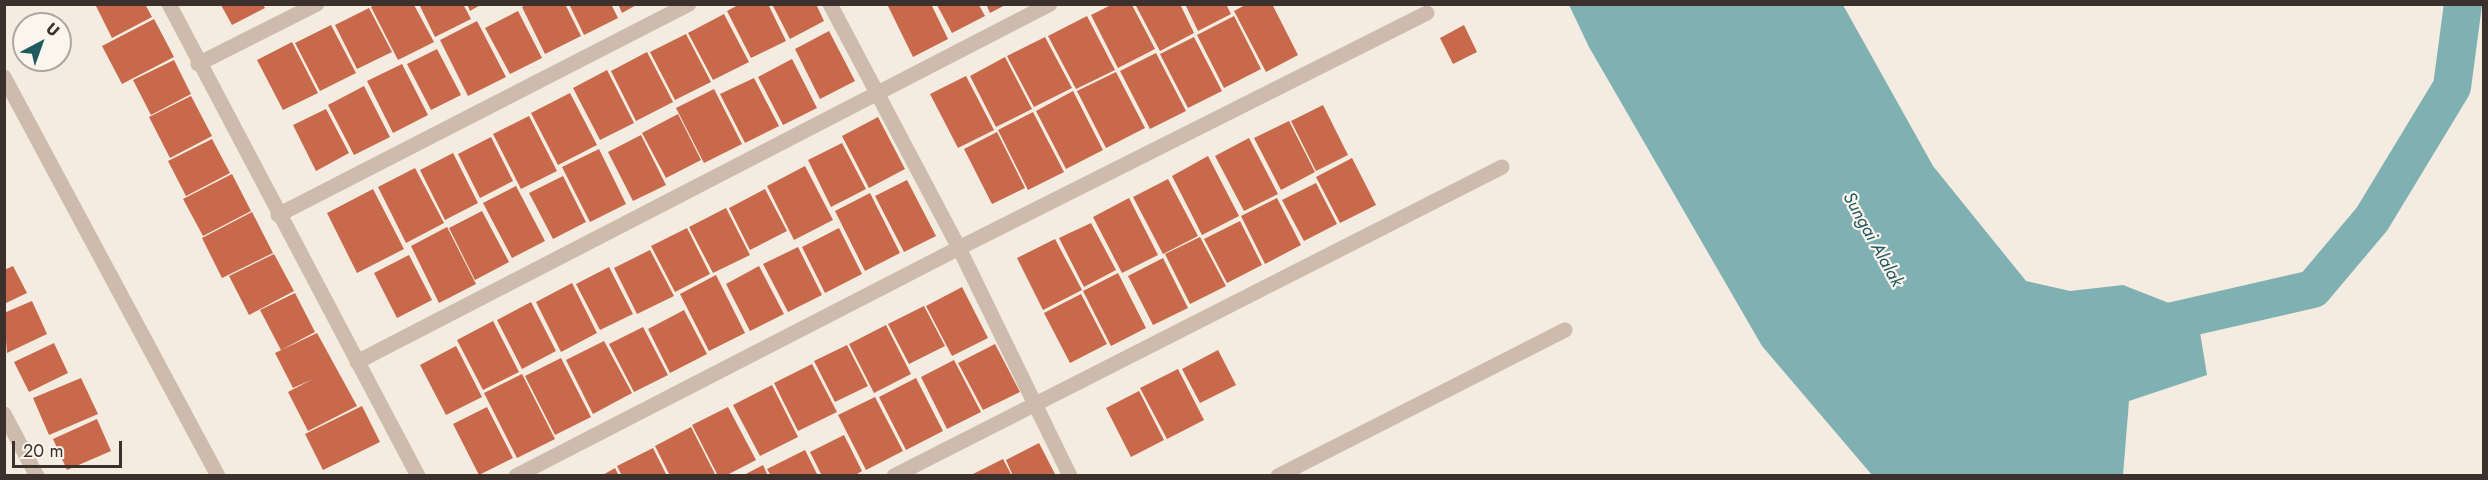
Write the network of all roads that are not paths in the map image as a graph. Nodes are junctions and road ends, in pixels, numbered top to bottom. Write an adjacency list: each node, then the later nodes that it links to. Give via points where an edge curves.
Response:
1 (170, 4): 7 (street)
2 (317, 4): 7 (street)
3 (689, 4): 11 (street)
4 (830, 4): 9 (street)
5 (1050, 4): 9 (street)
6 (1427, 14): 12 (street)
7 (198, 64): 11 (street)
8 (4, 77): 18 (street)
9 (877, 94): 12 (street); 14 (street)
10 (1502, 166): 15 (street)
11 (278, 215): 14 (street)
12 (959, 248): 15 (street); 20 (street)
13 (1565, 330): 23 (street)
14 (357, 362): 19 (street)
15 (1035, 405): 21 (street); 22 (street)
16 (4, 414): 17 (street)
17 (37, 476)
18 (218, 476)
19 (418, 476)
20 (516, 476)
21 (894, 476)
22 (1070, 476)
23 (1278, 476)

